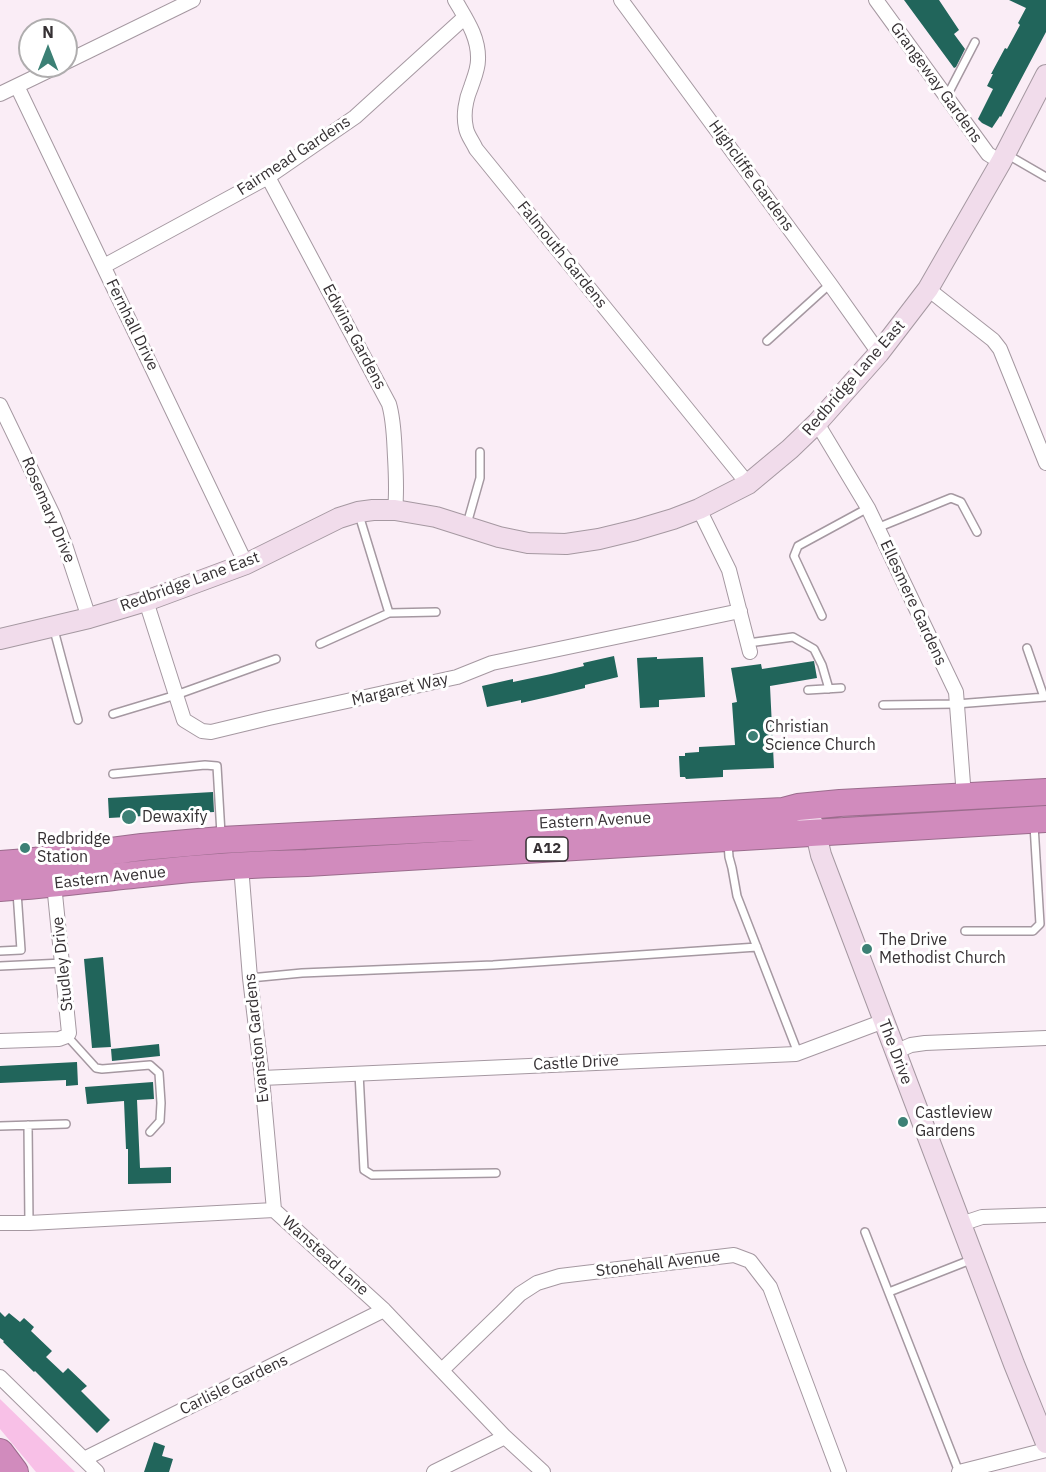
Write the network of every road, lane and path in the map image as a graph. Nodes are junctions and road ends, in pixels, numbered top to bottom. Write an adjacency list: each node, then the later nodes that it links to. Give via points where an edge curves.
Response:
1 (193, 0): 7 (street)
2 (455, 0): 5 (street, Falmouth Gardens)
3 (621, 0): 17 (street, Highcliffe Gardens)
4 (876, 0): 12 (street, Grangeway Gardens)
5 (465, 17): 14 (street, Fairmead Gardens, via 355,117); 25 (street, Falmouth Gardens, via 477,48 478,61 465,112 466,129 476,149)
6 (975, 42): 12 (lane)
7 (78, 56)
8 (33, 78): 10 (street)
9 (1044, 84): 13 (street, Redbridge Lane East)
10 (17, 86): 11 (street); 16 (street, Fernhall Drive)
11 (0, 94)
12 (946, 96): 13 (street, Grangeway Gardens, via 988,154)
13 (1003, 158): 15 (lane); 18 (street, Redbridge Lane East)
14 (268, 177): 16 (street, Fairmead Gardens); 28 (street, Edwina Gardens, via 389,404 393,416)
15 (1046, 177)
16 (104, 266): 33 (street, Fernhall Drive)
17 (830, 284): 19 (lane); 20 (street, Highcliffe Gardens)
18 (928, 289): 20 (street, Redbridge Lane East); 24 (street, via 1000,349)
19 (767, 341)
20 (879, 353): 22 (street, Redbridge Lane East)
21 (0, 405): 39 (street, Rosemary Drive, via 53,515)
22 (818, 423): 25 (street, Redbridge Lane East); 26 (street, Ellesmere Gardens)
23 (480, 452): 30 (lane, via 480,478)
24 (1046, 463)
25 (748, 484): 27 (street, Redbridge Lane East)
26 (868, 508): 31 (street, Ellesmere Gardens); 38 (lane, via 798,546 794,556)
27 (699, 509): 30 (street, Redbridge Lane East, via 636,530 566,544 528,543); 35 (street, via 729,570)
28 (395, 510): 29 (street, Redbridge Lane East); 30 (street, Redbridge Lane East)
29 (358, 512): 33 (street, Redbridge Lane East); 37 (lane)
30 (466, 526)
31 (877, 528): 32 (lane, via 951,498 961,502); 51 (street, Ellesmere Gardens, via 956,693)
32 (977, 532)
33 (246, 564): 34 (street, Redbridge Lane East)
34 (146, 601): 39 (street, Redbridge Lane East); 49 (street, Margaret Way)
35 (740, 611): 43 (street); 49 (street, Margaret Way, via 492,663 457,677 211,732 184,720)
36 (436, 612): 37 (lane)
37 (389, 613): 42 (lane)
38 (822, 616)
39 (89, 618): 40 (street, Redbridge Lane East)
40 (53, 627): 41 (street, Redbridge Lane East); 54 (lane)
41 (0, 639)
42 (320, 644)
43 (749, 648): 47 (lane, via 793,638 814,649)
44 (1027, 648): 50 (lane)
45 (276, 659): 49 (lane)
46 (841, 688): 47 (lane)
47 (829, 689): 48 (lane)
48 (808, 690)
49 (176, 695): 53 (lane)
50 (1045, 697): 51 (lane)
51 (956, 704): 52 (lane); 57 (street, Ellesmere Gardens)
52 (883, 705)
53 (113, 714)
54 (78, 720)
55 (113, 774): 62 (lane, via 217,766)
56 (1046, 792): 57 (highway, Eastern Avenue / A12)
57 (964, 797): 58 (highway, Eastern Avenue / A12)
58 (783, 811): 60 (street, via 807,819); 62 (highway, Eastern Avenue / A12)
59 (1040, 819): 60 (highway, Eastern Avenue / A12); 67 (lane, via 1040,924 1033,931)
60 (816, 833): 61 (highway, Eastern Avenue / A12); 73 (street, The Drive)
61 (727, 838): 64 (highway, Eastern Avenue / A12); 68 (lane, via 737,896)
62 (221, 840): 63 (highway, Eastern Avenue / A12)
63 (0, 864)
64 (241, 866): 66 (highway, Eastern Avenue / A12); 72 (street, Evanston Gardens)
65 (5, 881): 66 (highway, Eastern Avenue / A12); 69 (lane, via 21,950)
66 (54, 884): 70 (street, Studley Drive)
67 (965, 931)
68 (757, 947): 72 (lane); 78 (lane)
69 (0, 951)
70 (63, 963): 71 (lane); 74 (street, Studley Drive, via 70,1029)
71 (0, 966)
72 (250, 978): 80 (street, Evanston Gardens)
73 (884, 1022): 77 (street, The Drive); 78 (street, Castle Drive)
74 (67, 1036): 76 (street, Studley Drive); 84 (lane, via 96,1068 150,1065 159,1072 160,1121)
75 (1046, 1038): 77 (street, via 925,1043)
76 (0, 1041)
77 (895, 1052): 90 (street, The Drive)
78 (798, 1053): 79 (street, Castle Drive)
79 (359, 1073): 80 (street, Castle Drive); 85 (lane, via 363,1170 372,1174)
80 (262, 1078): 86 (street, Evanston Gardens)
81 (66, 1124): 82 (lane)
82 (28, 1125): 83 (lane); 89 (lane)
83 (0, 1126)
84 (150, 1132)
85 (496, 1173)
86 (274, 1210): 89 (street, Wanstead Lane); 94 (street, Wanstead Lane)
87 (1046, 1215): 90 (street, via 982,1217)
88 (0, 1223): 89 (street, Wanstead Lane)
89 (29, 1223)
90 (961, 1224): 92 (street, The Drive)
91 (865, 1232): 93 (lane)
92 (974, 1259): 93 (lane); 98 (street, The Drive)
93 (889, 1292): 107 (lane)
94 (384, 1311): 95 (street, Wanstead Lane); 101 (street, Carlisle Gardens)
95 (442, 1370): 97 (street, Wanstead Lane); 106 (street, Stonehall Avenue, via 520,1294 537,1283 560,1276 734,1255 750,1261 770,1287)
96 (0, 1377): 101 (street)
97 (505, 1437): 104 (street); 105 (street, Wanstead Lane)
98 (1046, 1443)
99 (1046, 1450): 107 (street)
100 (0, 1452): 102 (highway)
101 (84, 1459): 103 (street)
102 (15, 1472)
103 (97, 1472)
104 (434, 1472)
105 (543, 1472)
106 (839, 1472)
107 (959, 1472)

